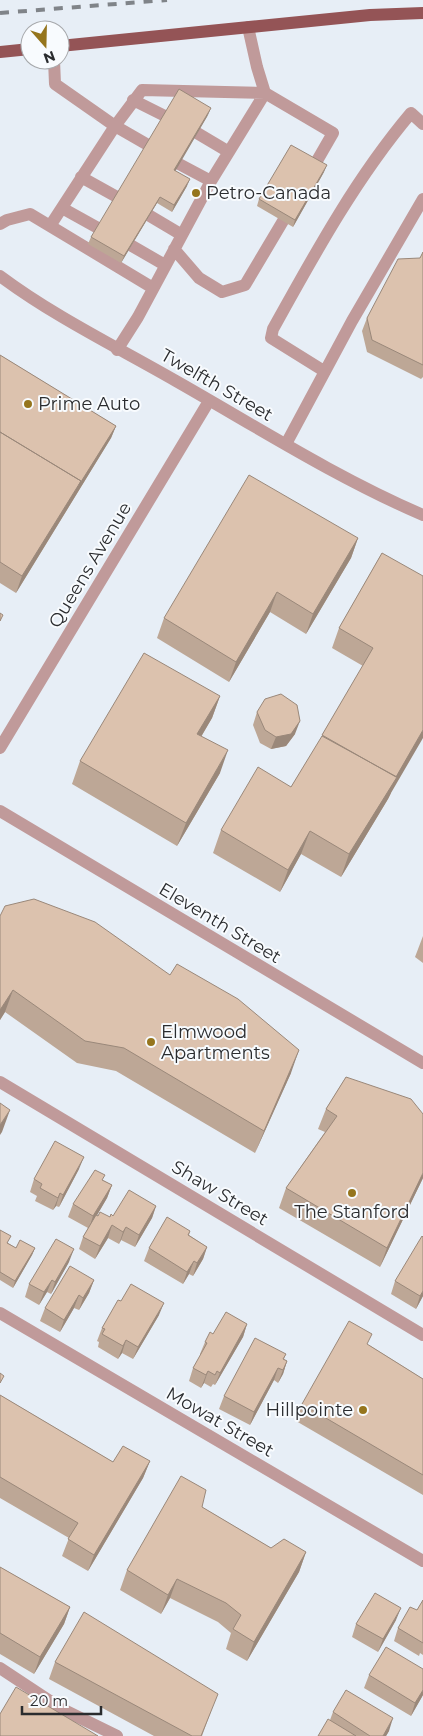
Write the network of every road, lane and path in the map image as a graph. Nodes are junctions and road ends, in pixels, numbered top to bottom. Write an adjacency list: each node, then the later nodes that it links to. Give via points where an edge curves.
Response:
1 (423, 13): 2 (main road)
2 (248, 27): 3 (main road); 7 (street)
3 (70, 45)
4 (20, 50): 5 (main road)
5 (0, 52)
6 (54, 70): 11 (street, via 55,84)
7 (265, 93): 8 (street, via 142,90); 14 (street); 16 (street, via 333,133)
8 (133, 100): 9 (street); 11 (street)
9 (165, 116)
10 (423, 124): 34 (street, via 411,113 390,138 319,246 273,330 271,338)
11 (115, 126): 13 (street); 17 (street)
12 (198, 133): 14 (street)
13 (148, 145)
14 (229, 152): 18 (street)
15 (179, 164): 18 (street)
16 (314, 166)
17 (81, 177): 19 (street); 21 (street)
18 (211, 181): 27 (street)
19 (117, 197)
20 (423, 199): 34 (street)
21 (62, 208): 25 (street); 26 (street)
22 (150, 216): 27 (street)
23 (283, 221): 29 (street, via 245,285 222,292 199,278)
24 (0, 224): 25 (street, via 30,214)
25 (50, 226): 32 (street)
26 (98, 228)
27 (182, 235): 29 (street)
28 (132, 246): 30 (street)
29 (174, 249): 30 (street)
30 (165, 265): 32 (street)
31 (0, 276): 33 (street, Twelfth Street)
32 (153, 288): 33 (street)
33 (117, 350): 35 (street, Twelfth Street)
34 (324, 372): 36 (street)
35 (209, 401): 36 (street, Twelfth Street); 38 (street, Queens Avenue)
36 (286, 444): 37 (street, Twelfth Street)
37 (423, 515)
38 (0, 748)
39 (0, 811): 40 (street, Eleventh Street)
40 (423, 1063)
41 (0, 1082): 43 (street, Shaw Street)
42 (0, 1313): 44 (street, Mowat Street)
43 (423, 1335)
44 (423, 1561)
45 (0, 1668): 46 (street, via 62,1709)
46 (117, 1736)

